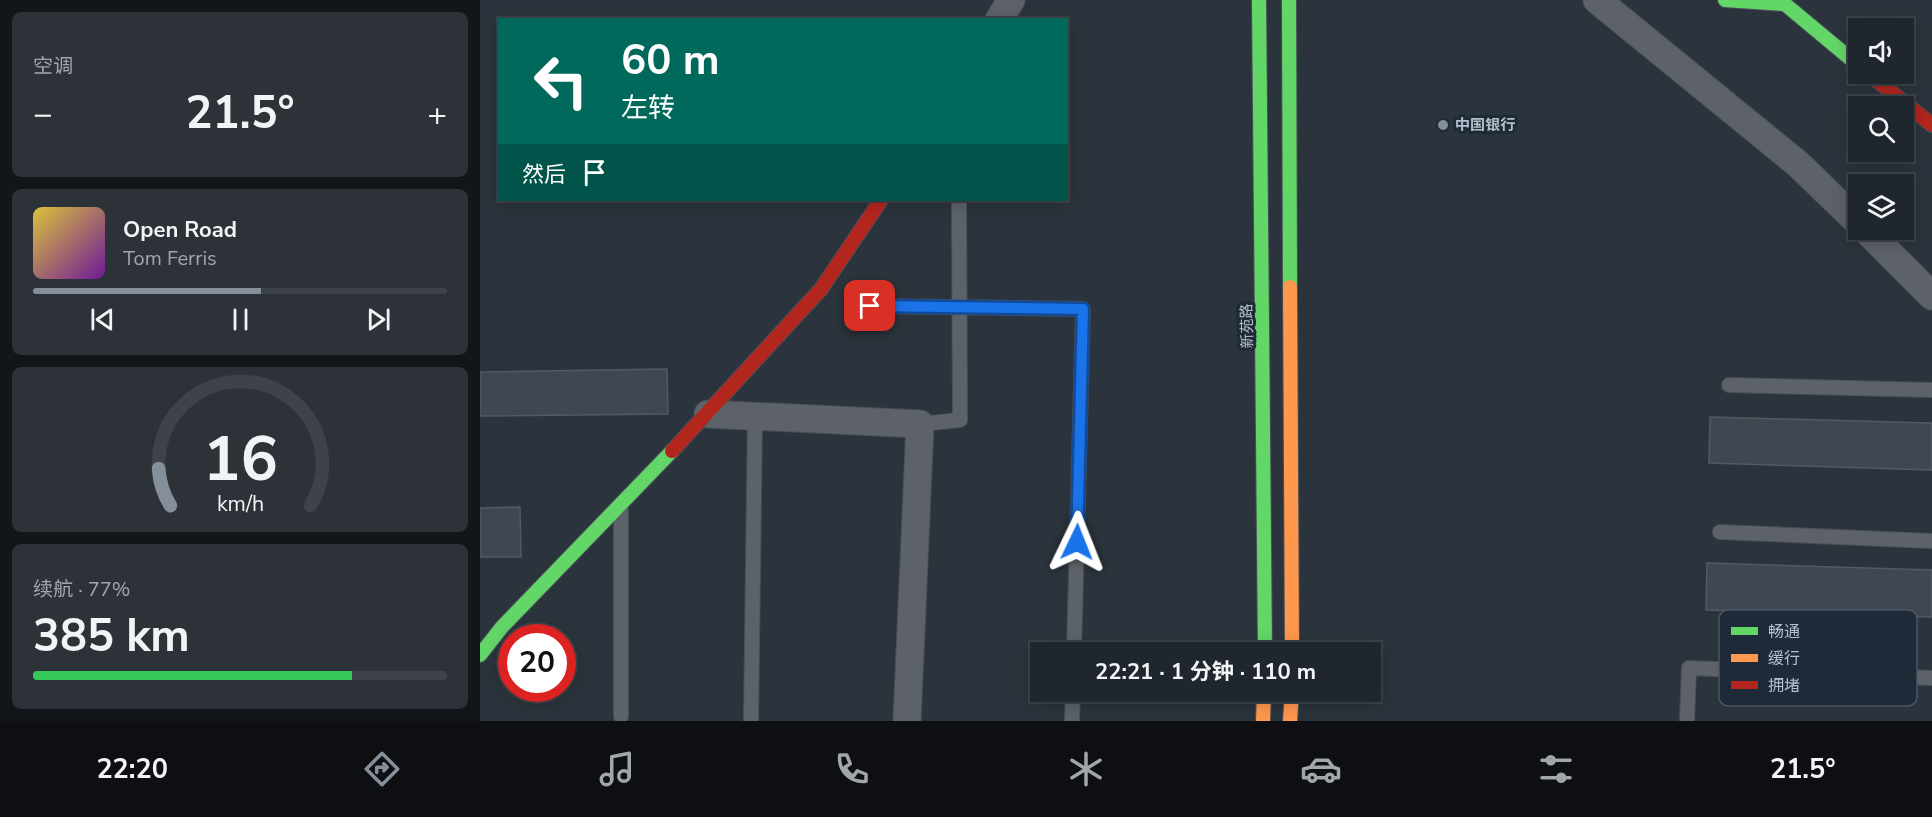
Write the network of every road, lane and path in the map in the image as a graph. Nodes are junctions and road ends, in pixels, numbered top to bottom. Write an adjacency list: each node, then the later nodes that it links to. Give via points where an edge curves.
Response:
1 (1011, 0): 7 (street)
2 (1259, 0): 27 (main road, 新苑路)
3 (1289, 0): 28 (main road)
4 (1597, 0): 13 (street, via 1798,164)
5 (1725, 0): 6 (main road)
6 (1782, 2): 8 (main road)
7 (1000, 18)
8 (1848, 57)
9 (1881, 84): 10 (main road)
10 (1932, 125)
11 (880, 201): 20 (main road, via 821,290)
12 (959, 201): 17 (lane)
13 (1848, 212)
14 (1876, 240): 15 (street)
15 (1932, 296)
16 (870, 306): 17 (lane)
17 (958, 308): 22 (lane, via 960,420); 26 (lane, via 1083,309)
18 (1729, 385): 19 (lane)
19 (1932, 390)
20 (708, 414): 21 (street); 23 (main road)
21 (754, 417): 22 (street); 37 (lane)
22 (920, 423): 38 (street)
23 (621, 503): 29 (main road); 36 (lane)
24 (1720, 532): 25 (lane)
25 (1932, 541)
26 (1074, 642)
27 (1265, 642)
28 (1292, 642)
29 (480, 655)
30 (1719, 669): 42 (lane, via 1689,668)
31 (1917, 677): 32 (lane)
32 (1932, 678)
33 (1073, 702): 39 (lane)
34 (1264, 702): 40 (main road)
35 (1291, 702): 41 (main road)
36 (621, 716)
37 (751, 721)
38 (907, 721)
39 (1072, 721)
40 (1263, 721)
41 (1290, 721)
42 (1687, 721)

